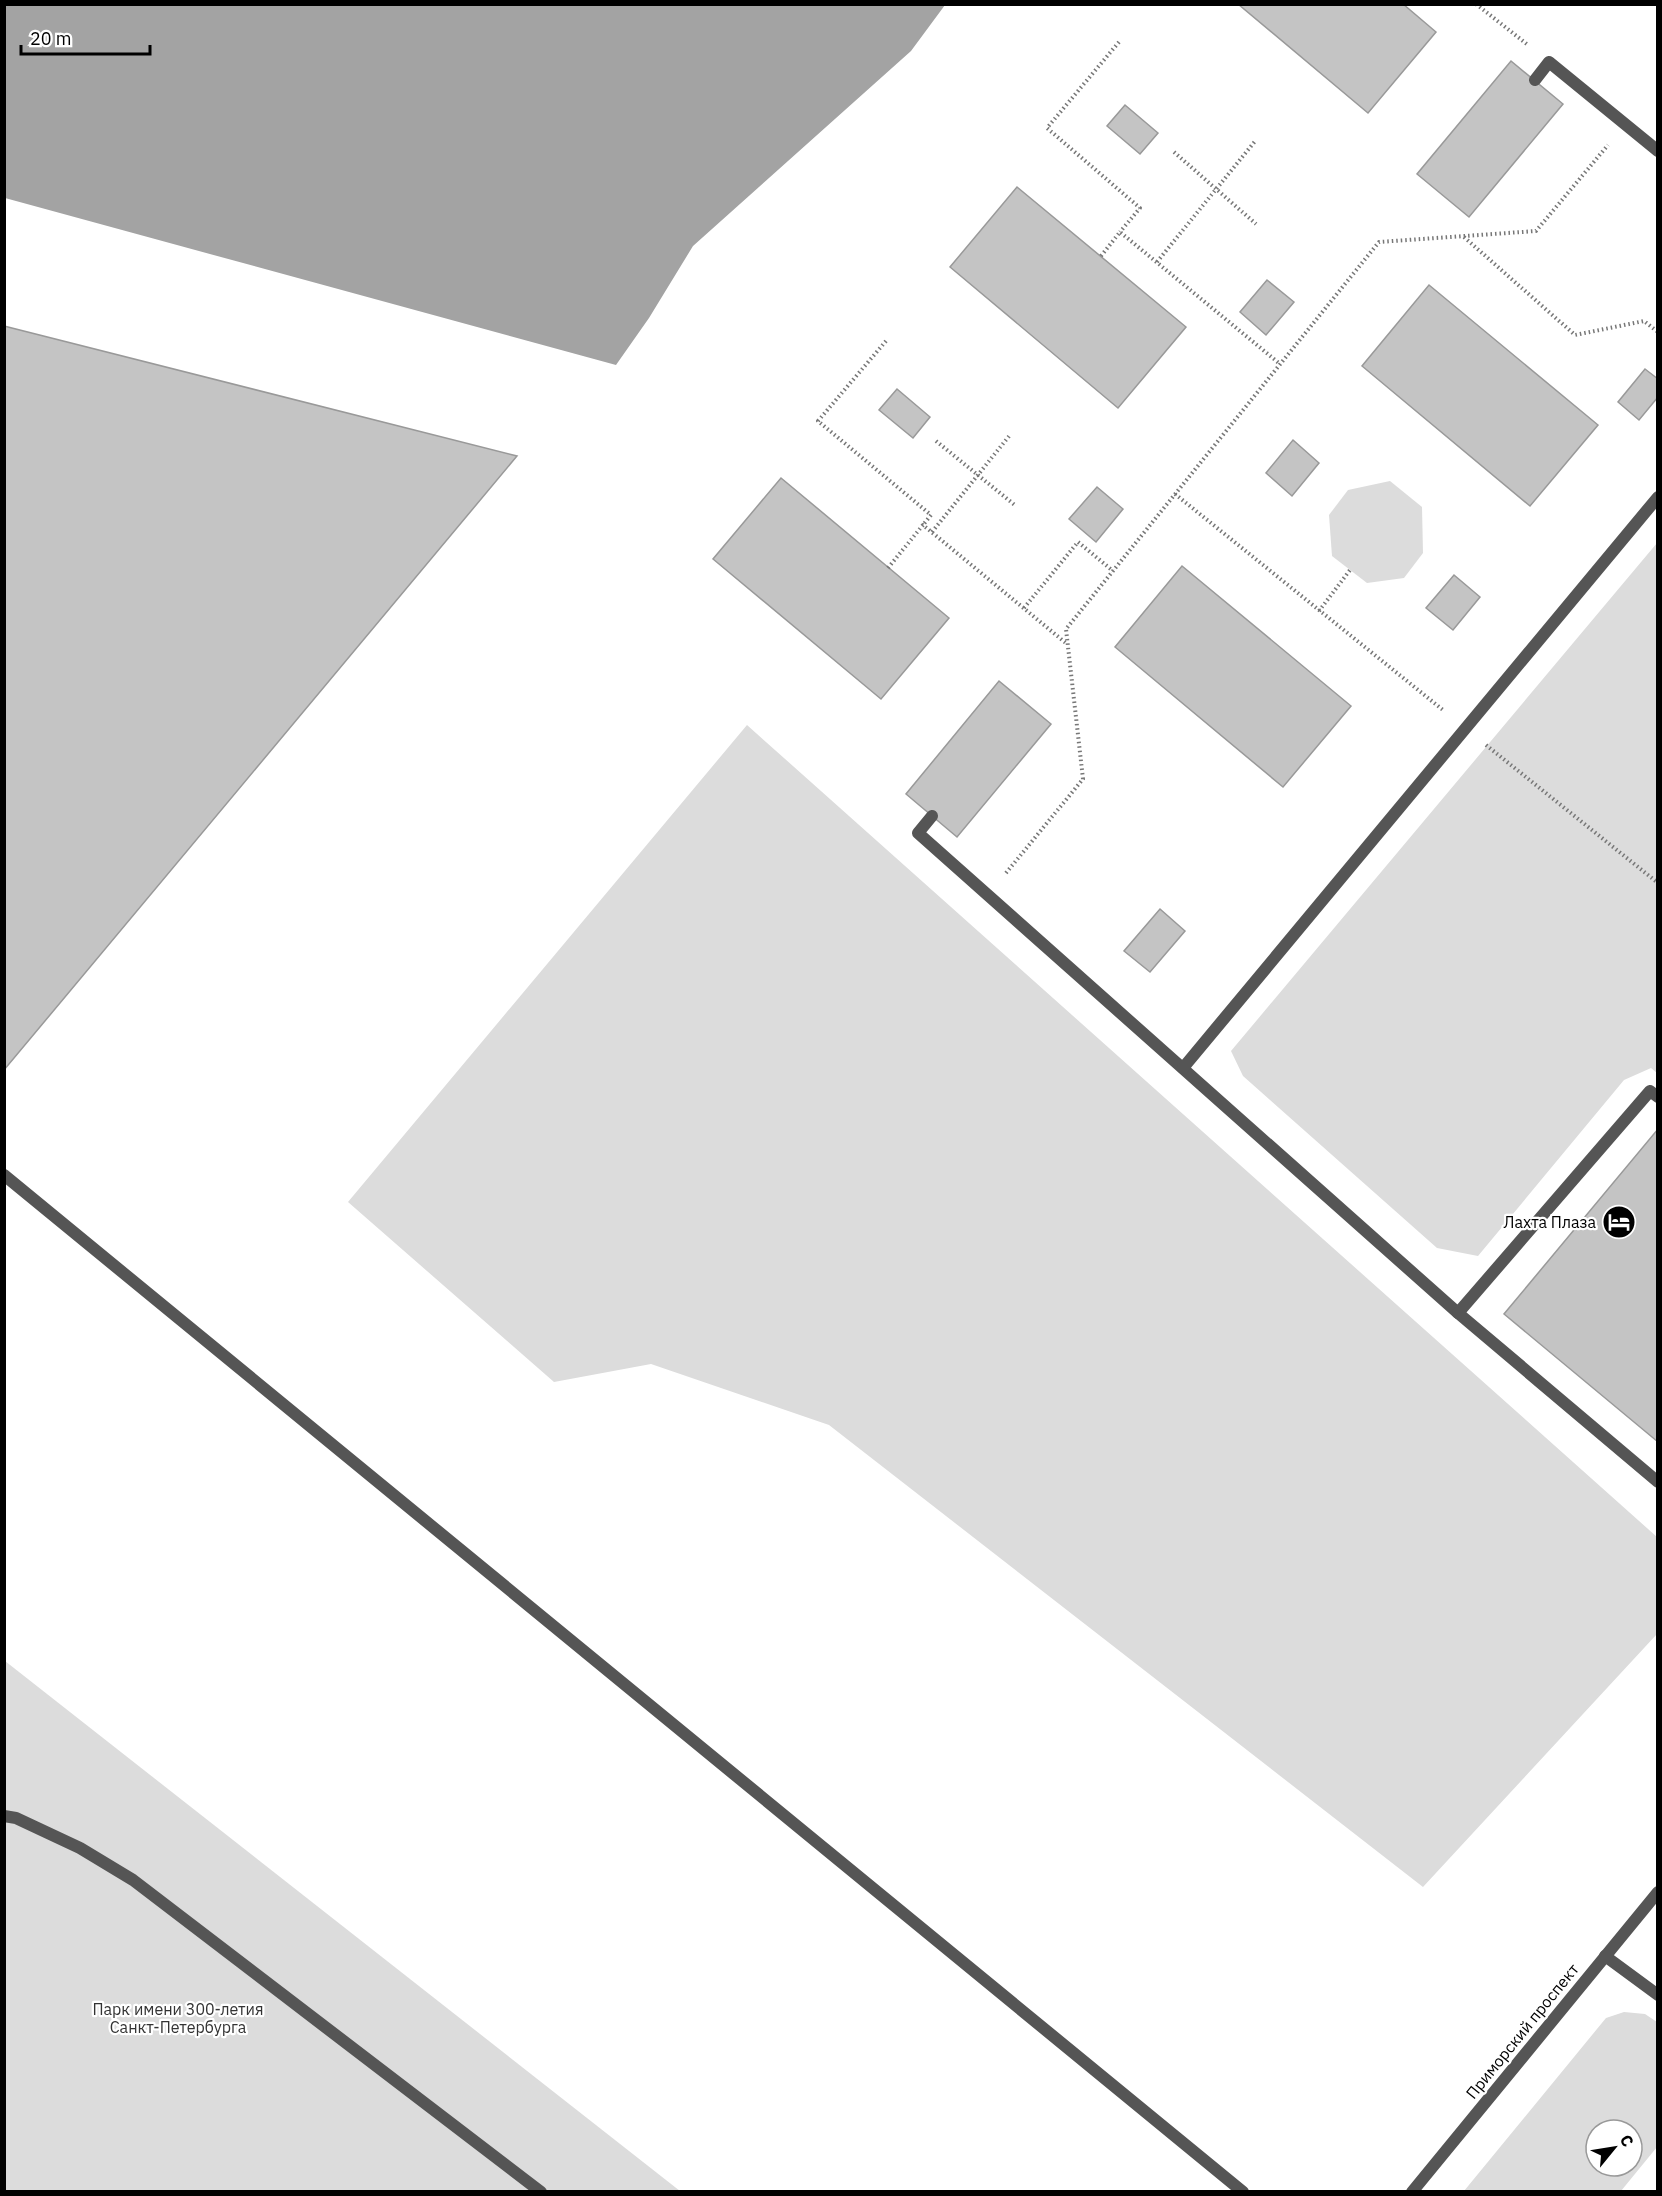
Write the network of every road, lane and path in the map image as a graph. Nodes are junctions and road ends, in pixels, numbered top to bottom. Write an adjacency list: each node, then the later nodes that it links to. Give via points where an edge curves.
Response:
1 (1476, 4): 3 (path)
2 (1119, 42): 11 (path, via 1047,129 1140,208)
3 (1549, 63): 4 (street); 5 (street)
4 (1535, 80)
5 (1625, 124): 7 (street); 12 (path, via 1536,231)
6 (1256, 140): 9 (path)
7 (1658, 151)
8 (1174, 152): 9 (path)
9 (1216, 189): 10 (path); 14 (path)
10 (1256, 224)
11 (1120, 232): 13 (path); 14 (path)
12 (1464, 236): 15 (path, via 1575,335 1644,321); 17 (path, via 1379,242)
13 (1101, 256)
14 (1157, 262): 17 (path)
15 (1658, 332)
16 (886, 341): 24 (path, via 818,421 931,515)
17 (1280, 364): 21 (path)
18 (1010, 435): 20 (path)
19 (936, 441): 20 (path)
20 (977, 475): 23 (path); 25 (path)
21 (1175, 494): 28 (path); 30 (path)
22 (1658, 497): 32 (street)
23 (1016, 506)
24 (923, 525): 25 (path); 26 (path)
25 (932, 532): 29 (path)
26 (888, 568)
27 (1350, 570): 30 (path)
28 (1113, 571): 29 (path, via 1078,542); 31 (path, via 1066,629)
29 (1024, 608): 31 (path)
30 (1319, 611): 32 (path)
31 (1068, 645): 35 (path, via 1083,779)
32 (1465, 728): 34 (path); 36 (street)
33 (932, 816): 35 (street, via 918,832)
34 (1658, 883)
35 (988, 894): 36 (street)
36 (1183, 1068): 39 (street)
37 (1658, 1096): 39 (street, via 1650,1091)
38 (4, 1175): 46 (street)
39 (1458, 1313): 40 (street)
40 (1658, 1482)
41 (4, 1816): 45 (street, via 80,1848 134,1880)
42 (1658, 1892): 43 (street, Приморский проспект)
43 (1605, 1956): 44 (street); 47 (street, Приморский проспект)
44 (1658, 1995)
45 (542, 2192)
46 (1243, 2192)
47 (1412, 2192)

